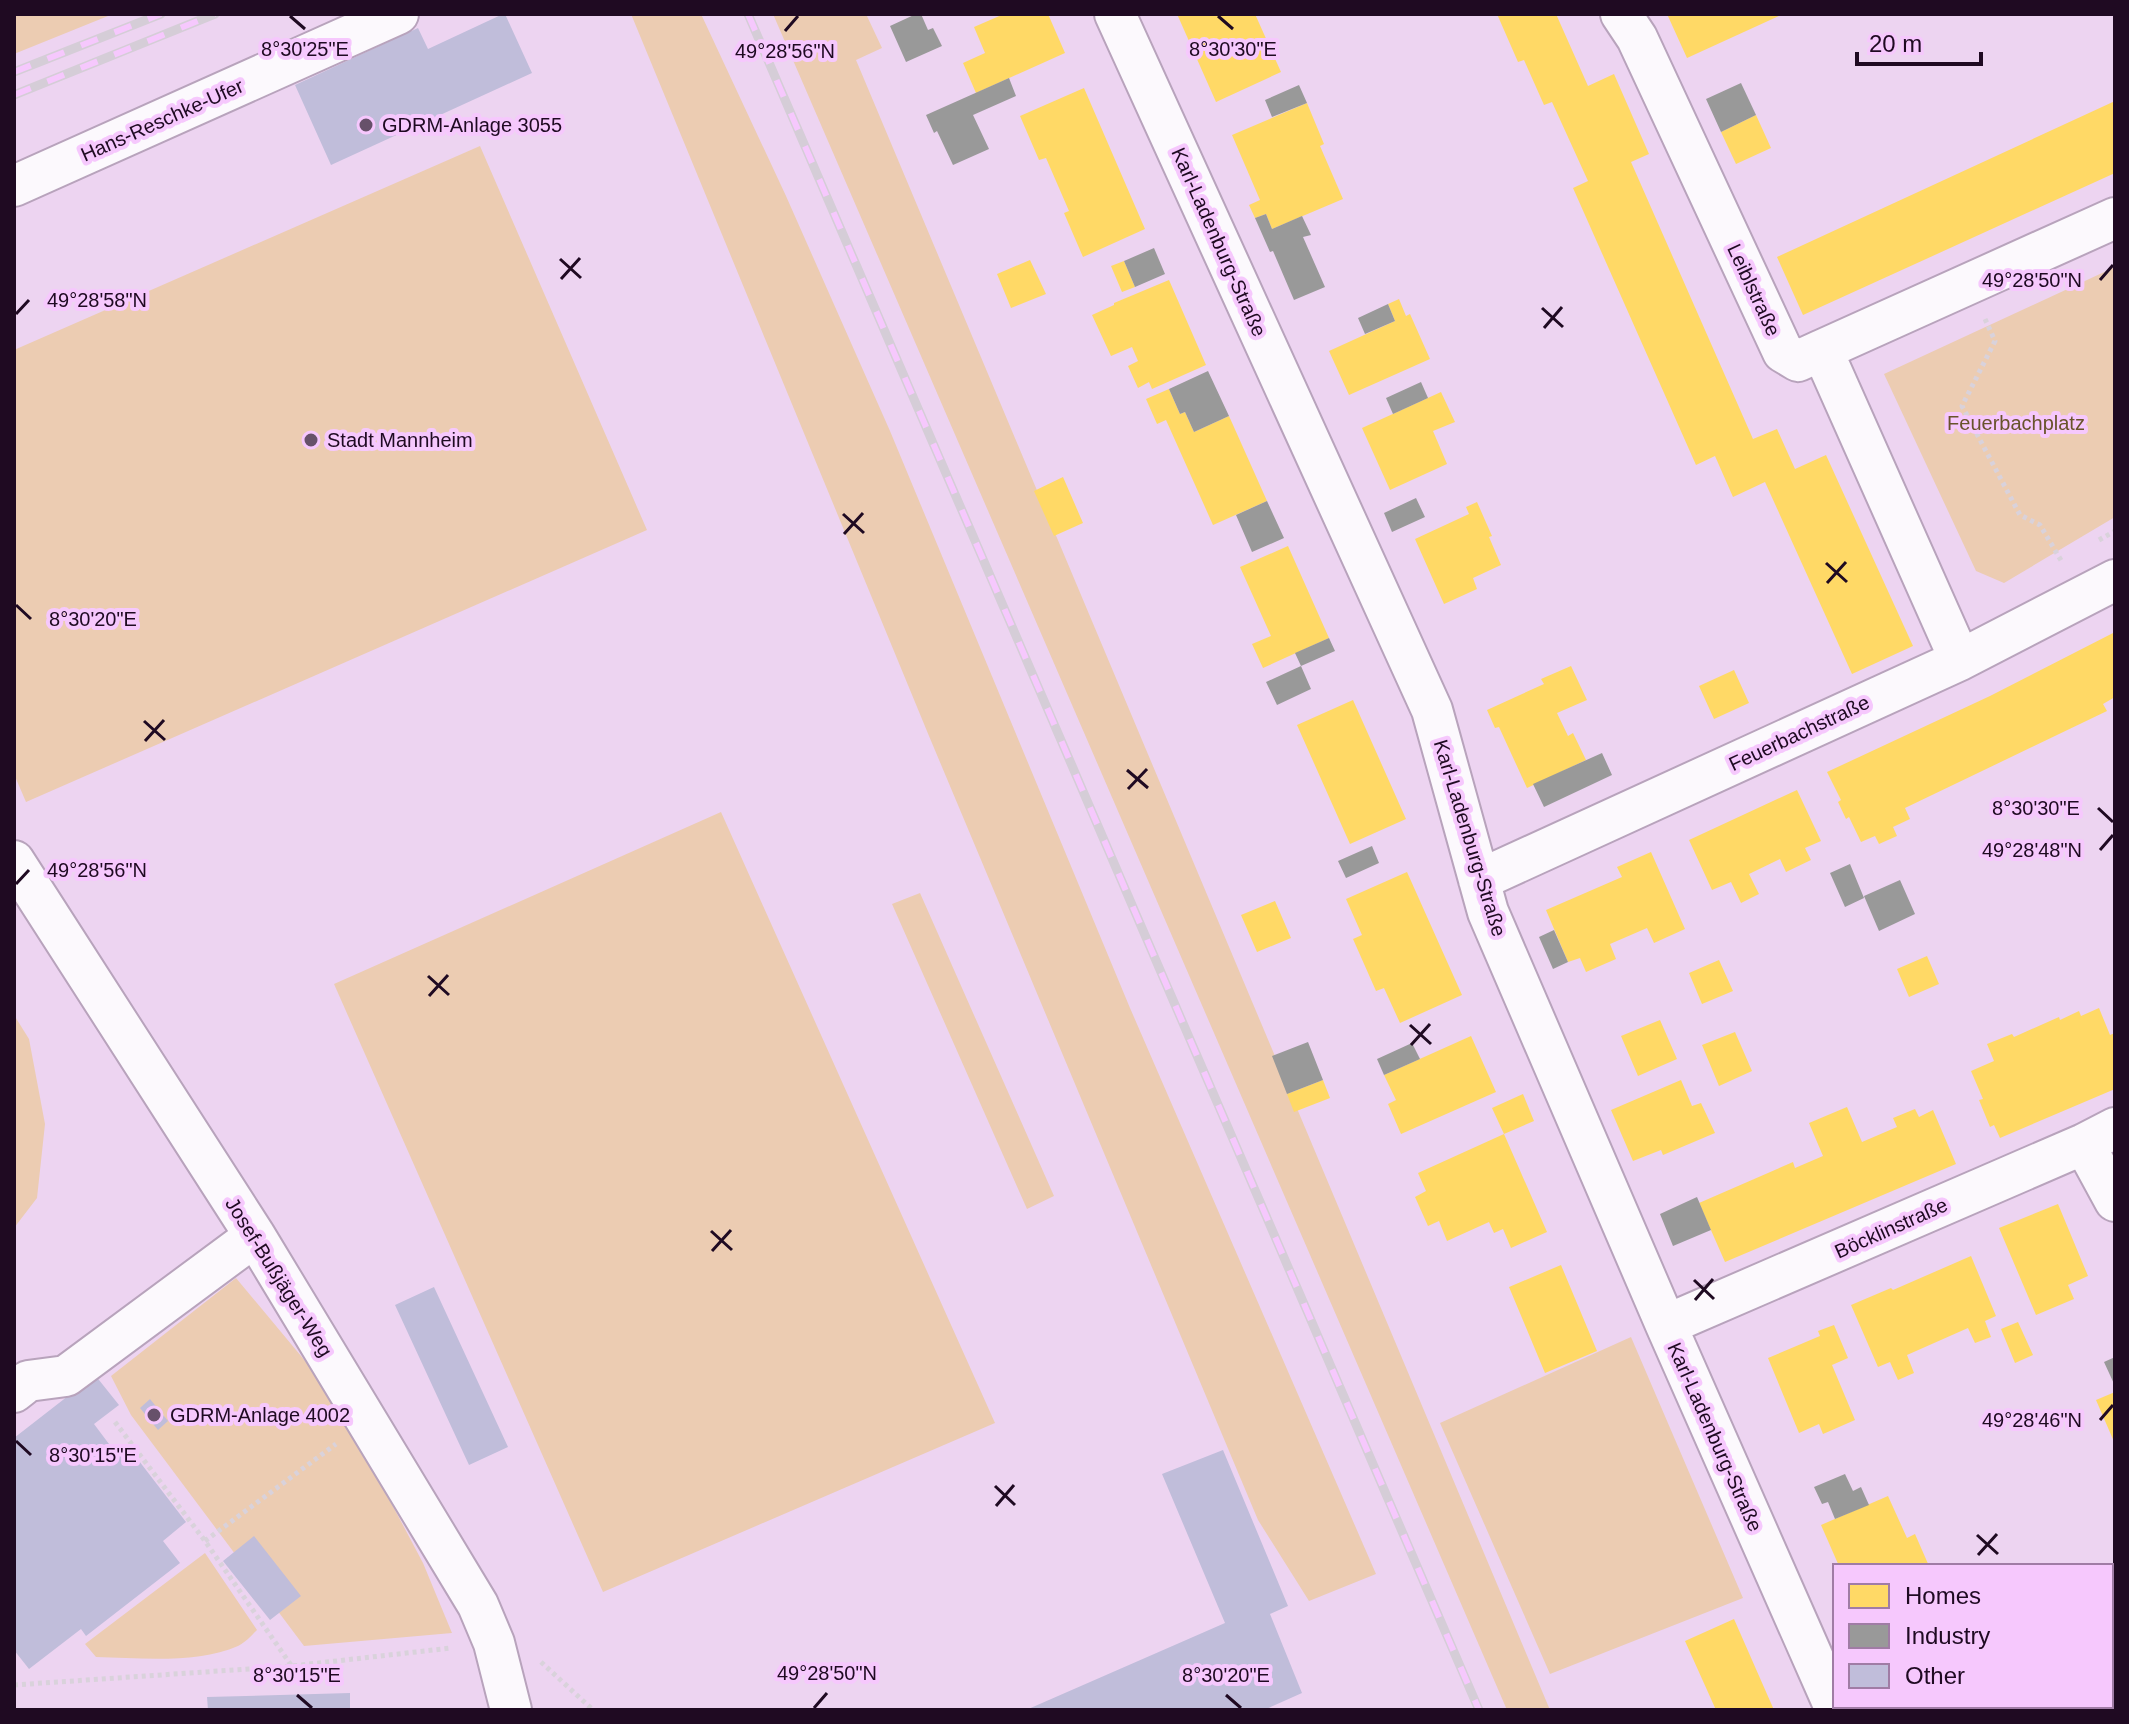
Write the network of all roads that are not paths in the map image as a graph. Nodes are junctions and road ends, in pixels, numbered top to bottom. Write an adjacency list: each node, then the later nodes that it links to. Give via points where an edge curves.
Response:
1 (398, 14): 4 (street, Hans-Reschke-Ufer)
2 (1115, 14): 10 (street, Karl-Ladenburg-Straße, via 1432,710)
3 (1621, 14): 6 (street, Leiblstraße, via 1637,38 1783,352 1798,361)
4 (14, 186)
5 (2115, 218): 6 (street)
6 (1822, 350): 8 (street)
7 (2115, 580): 8 (street, Feuerbachstraße)
8 (1960, 660): 10 (street, Feuerbachstraße)
9 (14, 861): 13 (street, Josef-Bußjäger-Weg)
10 (1479, 880): 14 (street, Karl-Ladenburg-Straße, via 1488,912)
11 (2099, 1136): 12 (street); 14 (street, Böcklinstraße)
12 (2115, 1201)
13 (255, 1236): 15 (street, via 66,1376 28,1381); 17 (street, Josef-Bußjäger-Weg, via 478,1605)
14 (1666, 1325): 16 (street, Karl-Ladenburg-Straße)
15 (14, 1392)
16 (1833, 1703)
17 (511, 1710)

